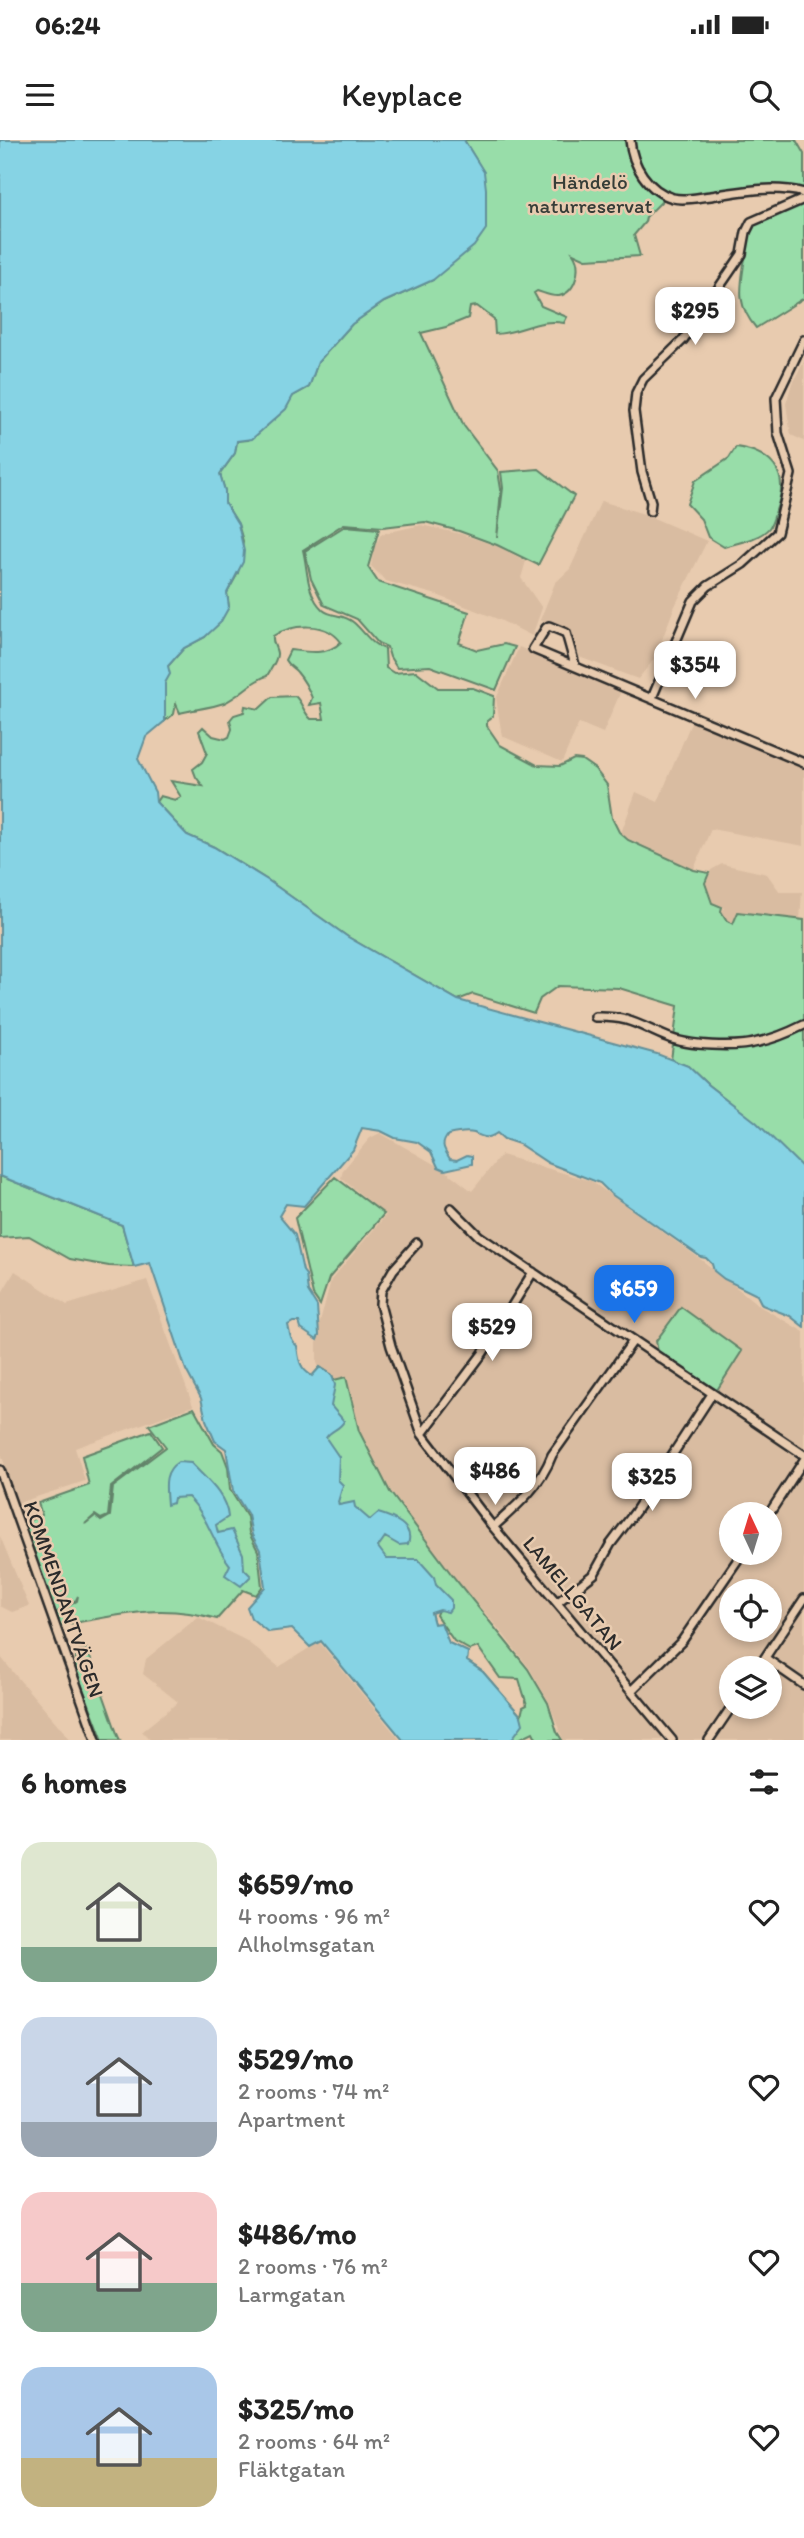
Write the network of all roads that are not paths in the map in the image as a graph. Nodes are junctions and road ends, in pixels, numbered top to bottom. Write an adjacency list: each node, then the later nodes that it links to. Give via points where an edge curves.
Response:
1 (630, 140): 2 (street, via 646,181 672,198 776,189)
2 (804, 193)
3 (804, 199): 5 (street, via 751,222 742,254 683,340 642,379 634,411)
4 (804, 341): 7 (street, via 776,398 778,433 791,474 777,533 693,601)
5 (650, 511)
6 (575, 665): 6 (street, via 533,649 546,628 566,634); 7 (street)
7 (652, 698): 8 (street)
8 (804, 763)
9 (595, 1017): 10 (street, via 631,1019 670,1038 740,1045)
10 (804, 1025)
11 (452, 1208): 13 (street, via 479,1236)
12 (417, 1243): 16 (street, LAMELLGATAN, via 393,1270 381,1291 380,1304)
13 (533, 1272): 14 (street); 16 (street, via 482,1353)
14 (633, 1341): 15 (street); 20 (street, via 525,1499)
15 (712, 1394): 17 (street); 23 (street, via 594,1574)
16 (422, 1434): 20 (street, LAMELLGATAN)
17 (804, 1458): 19 (street)
18 (0, 1470): 29 (street, KOMMENDANTVÄGEN)
19 (776, 1502)
20 (493, 1527): 23 (street, LAMELLGATAN)
21 (734, 1565): 27 (street, via 682,1641)
22 (804, 1599): 24 (street)
23 (558, 1602): 27 (street, LAMELLGATAN)
24 (766, 1656)
25 (782, 1670): 26 (street)
26 (804, 1685)
27 (632, 1690): 30 (street, LAMELLGATAN)
28 (723, 1719): 31 (street)
29 (96, 1740)
30 (672, 1740)
31 (709, 1740)

